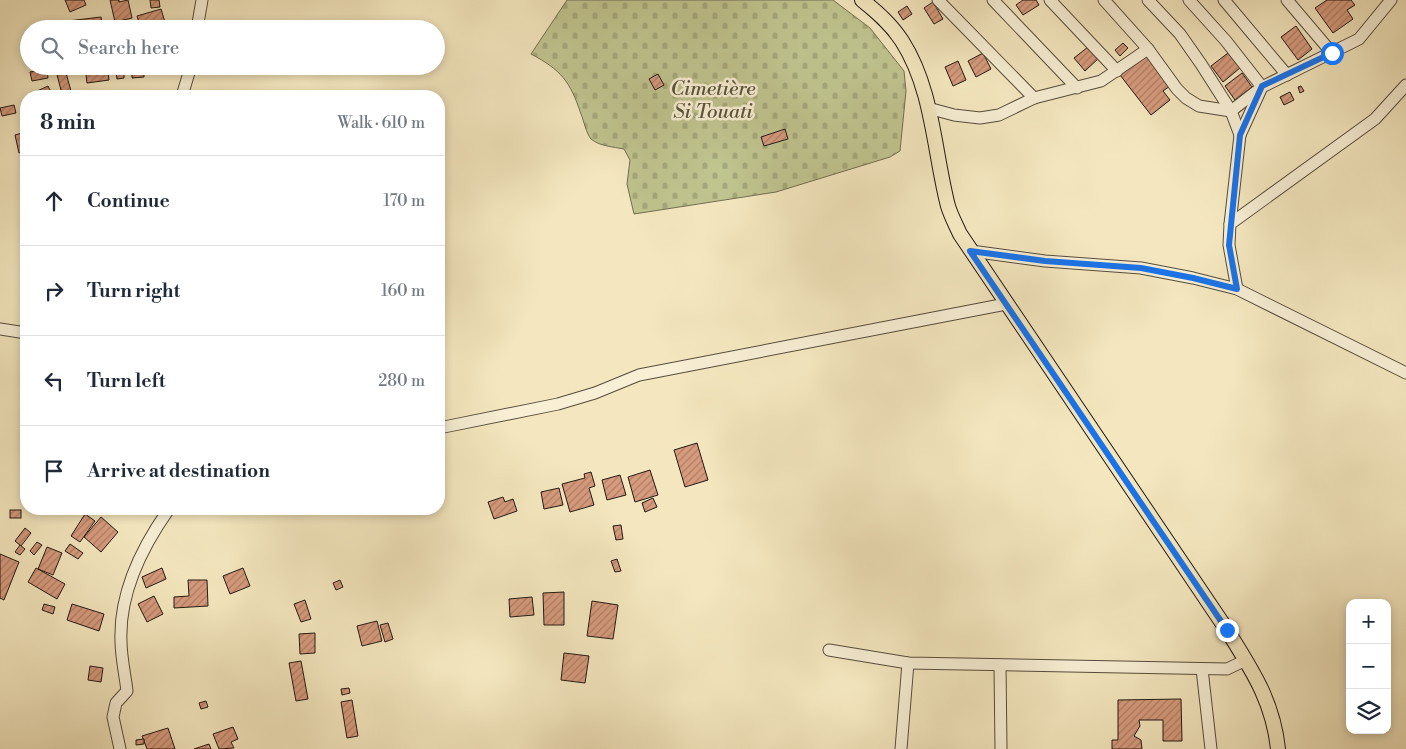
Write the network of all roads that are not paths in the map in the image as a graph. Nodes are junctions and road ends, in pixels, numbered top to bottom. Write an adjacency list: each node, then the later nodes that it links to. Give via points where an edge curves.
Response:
1 (202, 0): 12 (street)
2 (862, 0): 23 (main road, via 885,19 902,42 918,73)
3 (938, 0): 22 (street)
4 (992, 0): 20 (street)
5 (1050, 0): 15 (street)
6 (1104, 0): 13 (street)
7 (1148, 0): 24 (street, via 1180,34)
8 (1189, 0): 19 (street)
9 (1224, 0): 17 (street)
10 (1287, 0): 14 (street)
11 (1391, 0): 14 (street, via 1359,39)
12 (199, 20)
13 (1148, 49): 15 (street); 24 (street, via 1186,98 1199,106)
14 (1332, 53): 17 (street)
15 (1117, 71): 20 (street, via 1101,81)
16 (188, 75): 21 (street)
17 (1287, 75): 19 (street)
18 (1406, 85): 26 (street, via 1375,118)
19 (1262, 86): 24 (street); 25 (street)
20 (1077, 88): 22 (street)
21 (184, 90)
22 (1034, 98): 23 (street, via 999,115 980,118)
23 (928, 108): 27 (main road, via 949,207)
24 (1231, 111): 25 (street)
25 (1240, 135): 26 (street)
26 (1230, 224): 28 (street, via 1229,245)
27 (970, 251): 28 (street, via 1045,261 1141,268); 29 (main road)
28 (1237, 289): 32 (street)
29 (1006, 304): 33 (street, via 639,375 558,404); 36 (main road)
30 (0, 329): 31 (street)
31 (20, 332)
32 (1406, 373)
33 (445, 427)
34 (165, 515): 40 (street, via 134,568 123,608 121,641 127,691 116,703 113,717)
35 (829, 650): 37 (street)
36 (1246, 660): 39 (street, via 1227,669); 44 (main road, via 1268,704)
37 (908, 663): 38 (street); 41 (street)
38 (1000, 665): 39 (street); 42 (street)
39 (1202, 669): 43 (street)
40 (120, 749)
41 (901, 749)
42 (1001, 749)
43 (1211, 749)
44 (1278, 749)

